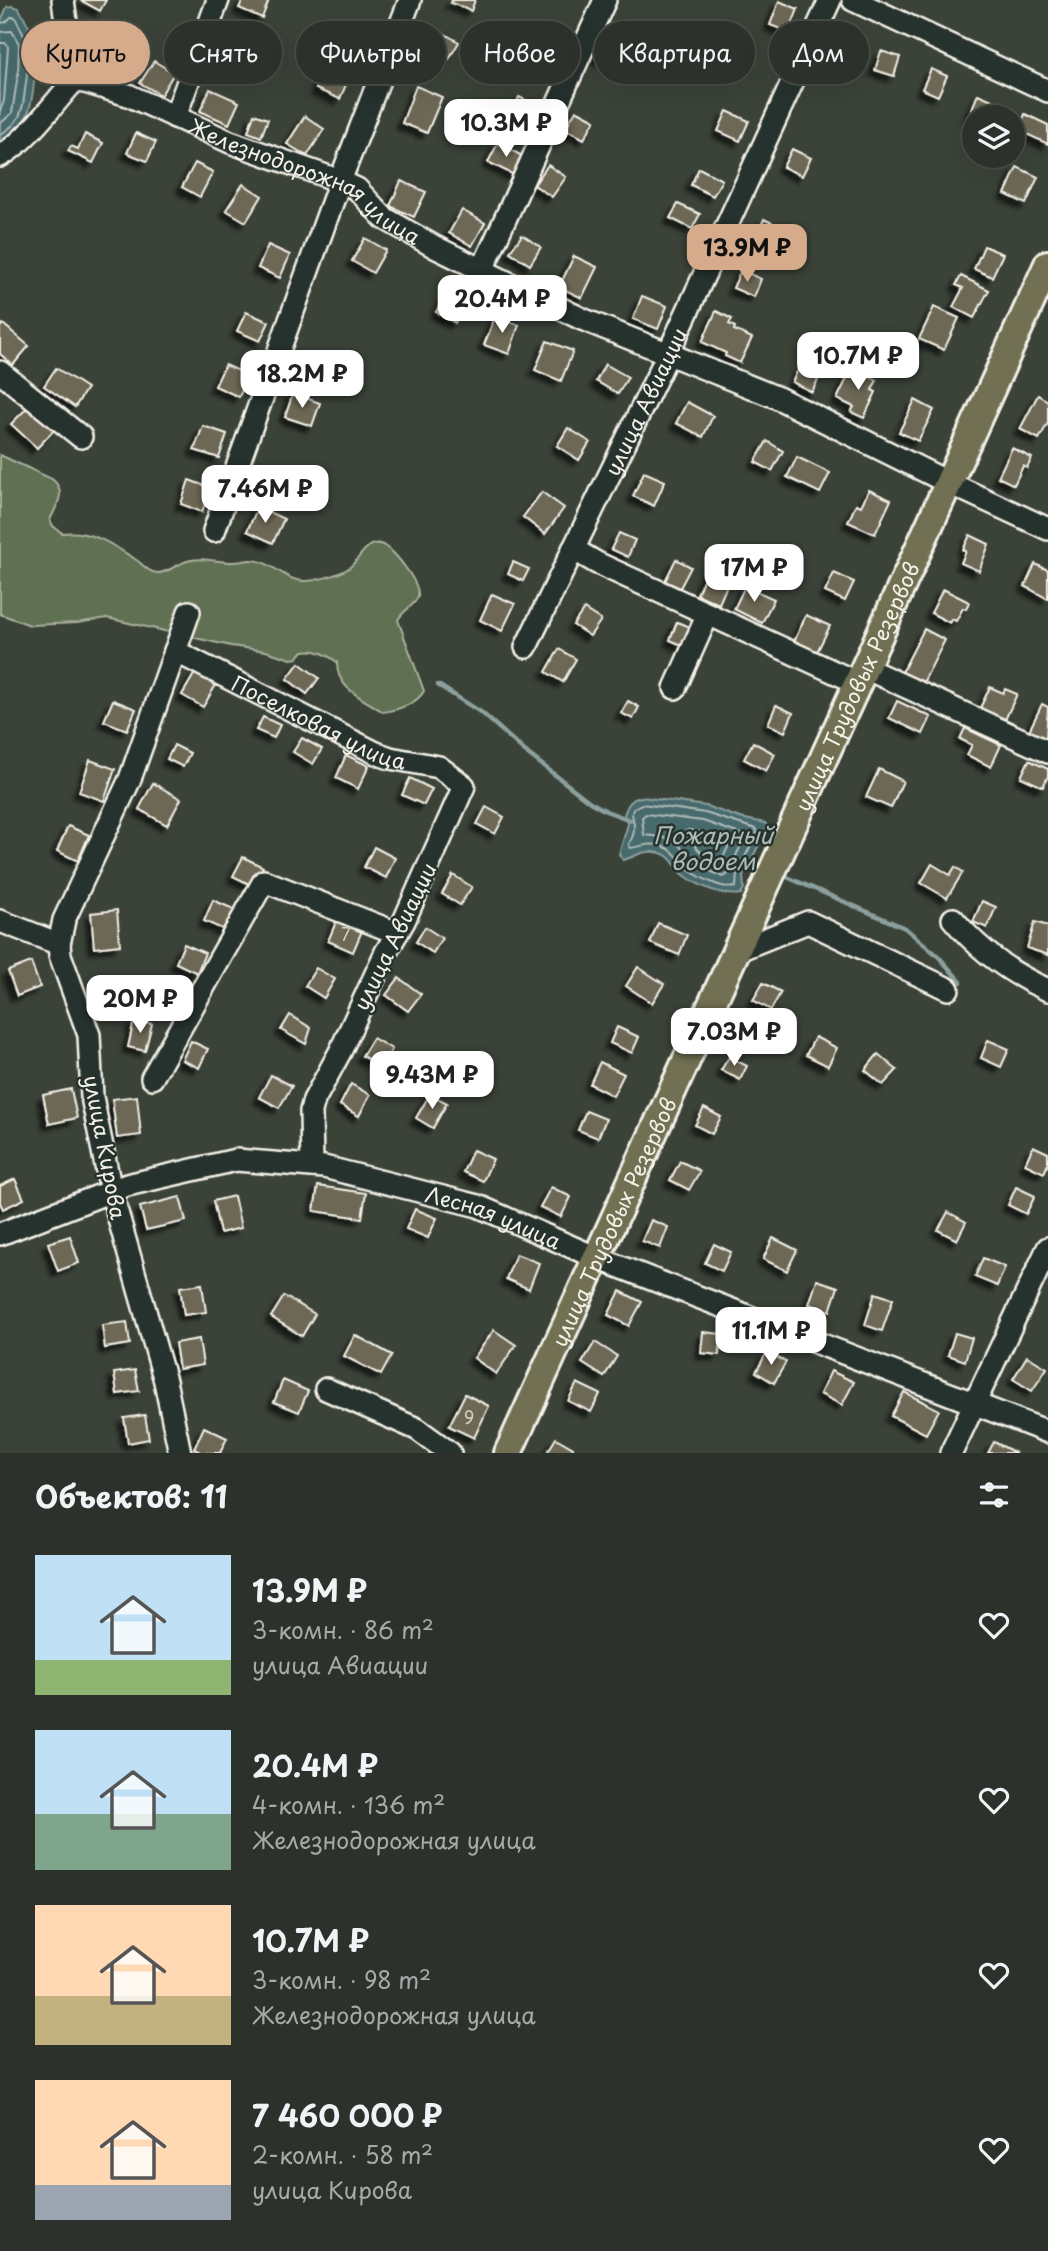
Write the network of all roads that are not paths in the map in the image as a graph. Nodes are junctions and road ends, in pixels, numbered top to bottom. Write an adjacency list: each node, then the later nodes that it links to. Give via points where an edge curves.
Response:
1 (63, 0): 7 (street)
2 (218, 0): 11 (street)
3 (410, 0): 13 (street)
4 (605, 0): 15 (street)
5 (830, 0): 16 (street, улица Авиации)
6 (853, 0): 10 (street)
7 (66, 21)
8 (71, 84): 12 (street)
9 (92, 84): 11 (street, Железнодорожная улица, via 128,94)
10 (1048, 91)
11 (175, 117): 13 (street, Железнодорожная улица)
12 (0, 156)
13 (340, 181): 15 (street, Железнодорожная улица, via 357,189 384,218 409,234); 21 (street)
14 (1048, 264): 19 (main road, улица Трудовых Резервов)
15 (482, 270): 16 (street, Железнодорожная улица)
16 (668, 354): 19 (street, Железнодорожная улица, via 778,398); 22 (street, улица Авиации)
17 (0, 372): 18 (street)
18 (81, 437)
19 (948, 484): 20 (street, Железнодорожная улица); 27 (main road, улица Трудовых Резервов)
20 (1048, 529)
21 (214, 531)
22 (573, 549): 24 (street); 25 (street, улица Авиации)
23 (189, 612): 26 (street)
24 (708, 614): 27 (street); 28 (street)
25 (526, 646)
26 (175, 651): 30 (street, Поселковая улица, via 376,753 439,767); 34 (street, via 130,779 64,920)
27 (861, 676): 29 (street); 35 (main road, улица Трудовых Резервов)
28 (676, 688)
29 (1048, 752)
30 (464, 786): 33 (street, улица Авиации)
31 (953, 919): 37 (street, via 1016,975)
32 (0, 921): 34 (street)
33 (397, 933): 38 (street, via 264,881); 39 (street, улица Авиации, via 314,1100)
34 (59, 944): 40 (street, улица Кирова, via 89,1035 92,1097)
35 (736, 951): 36 (street, via 808,922); 43 (main road, улица Трудовых Резервов)
36 (948, 989)
37 (1048, 990)
38 (152, 1079)
39 (312, 1166): 40 (street, Лесная улица, via 236,1160); 43 (street, Лесная улица, via 478,1206)
40 (111, 1191): 41 (street, Лесная улица); 47 (street, улица Кирова, via 165,1381)
41 (0, 1234)
42 (1048, 1248): 45 (street)
43 (597, 1258): 45 (street, Лесная улица); 49 (main road, улица Трудовых Резервов)
44 (326, 1389): 48 (street, via 417,1429)
45 (975, 1404): 46 (street, Лесная улица); 50 (street)
46 (1048, 1432)
47 (180, 1453)
48 (450, 1453)
49 (509, 1453)
50 (951, 1453)

